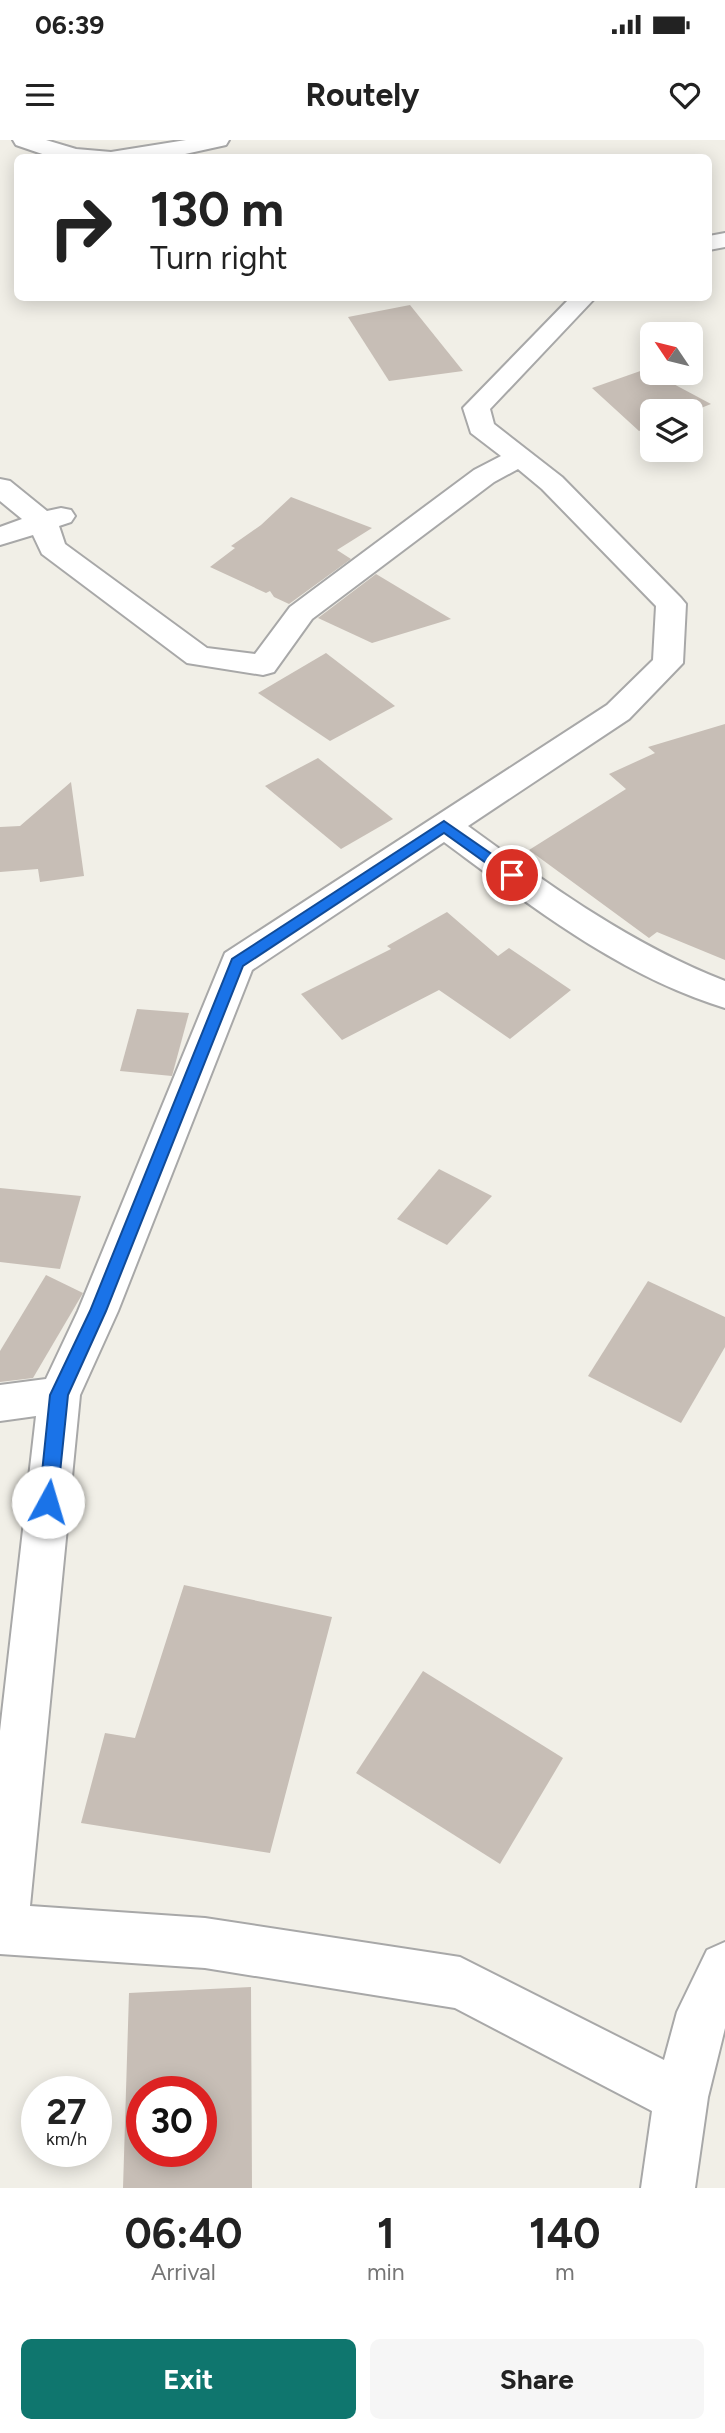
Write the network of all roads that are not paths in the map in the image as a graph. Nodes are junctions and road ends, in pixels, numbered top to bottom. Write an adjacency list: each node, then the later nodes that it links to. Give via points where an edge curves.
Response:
1 (23, 140): 3 (street)
2 (218, 140): 4 (street)
3 (70, 154)
4 (146, 154)
5 (580, 301): 6 (street, via 477,408 481,427)
6 (519, 457): 8 (street, via 484,476 301,613 262,665 198,656 52,548); 10 (street, via 552,483 671,604 668,663 618,712)
7 (0, 487): 8 (street)
8 (52, 519): 9 (street)
9 (0, 536)
10 (444, 826): 11 (street, via 579,923 684,981); 12 (street, via 237,962 98,1311)
11 (725, 995)
12 (59, 1395): 13 (street); 14 (street)
13 (0, 1404)
14 (1, 1928): 16 (street, via 205,1943 460,1983)
15 (725, 1968): 16 (street, via 703,2012)
16 (681, 2097): 17 (street)
17 (668, 2188)

